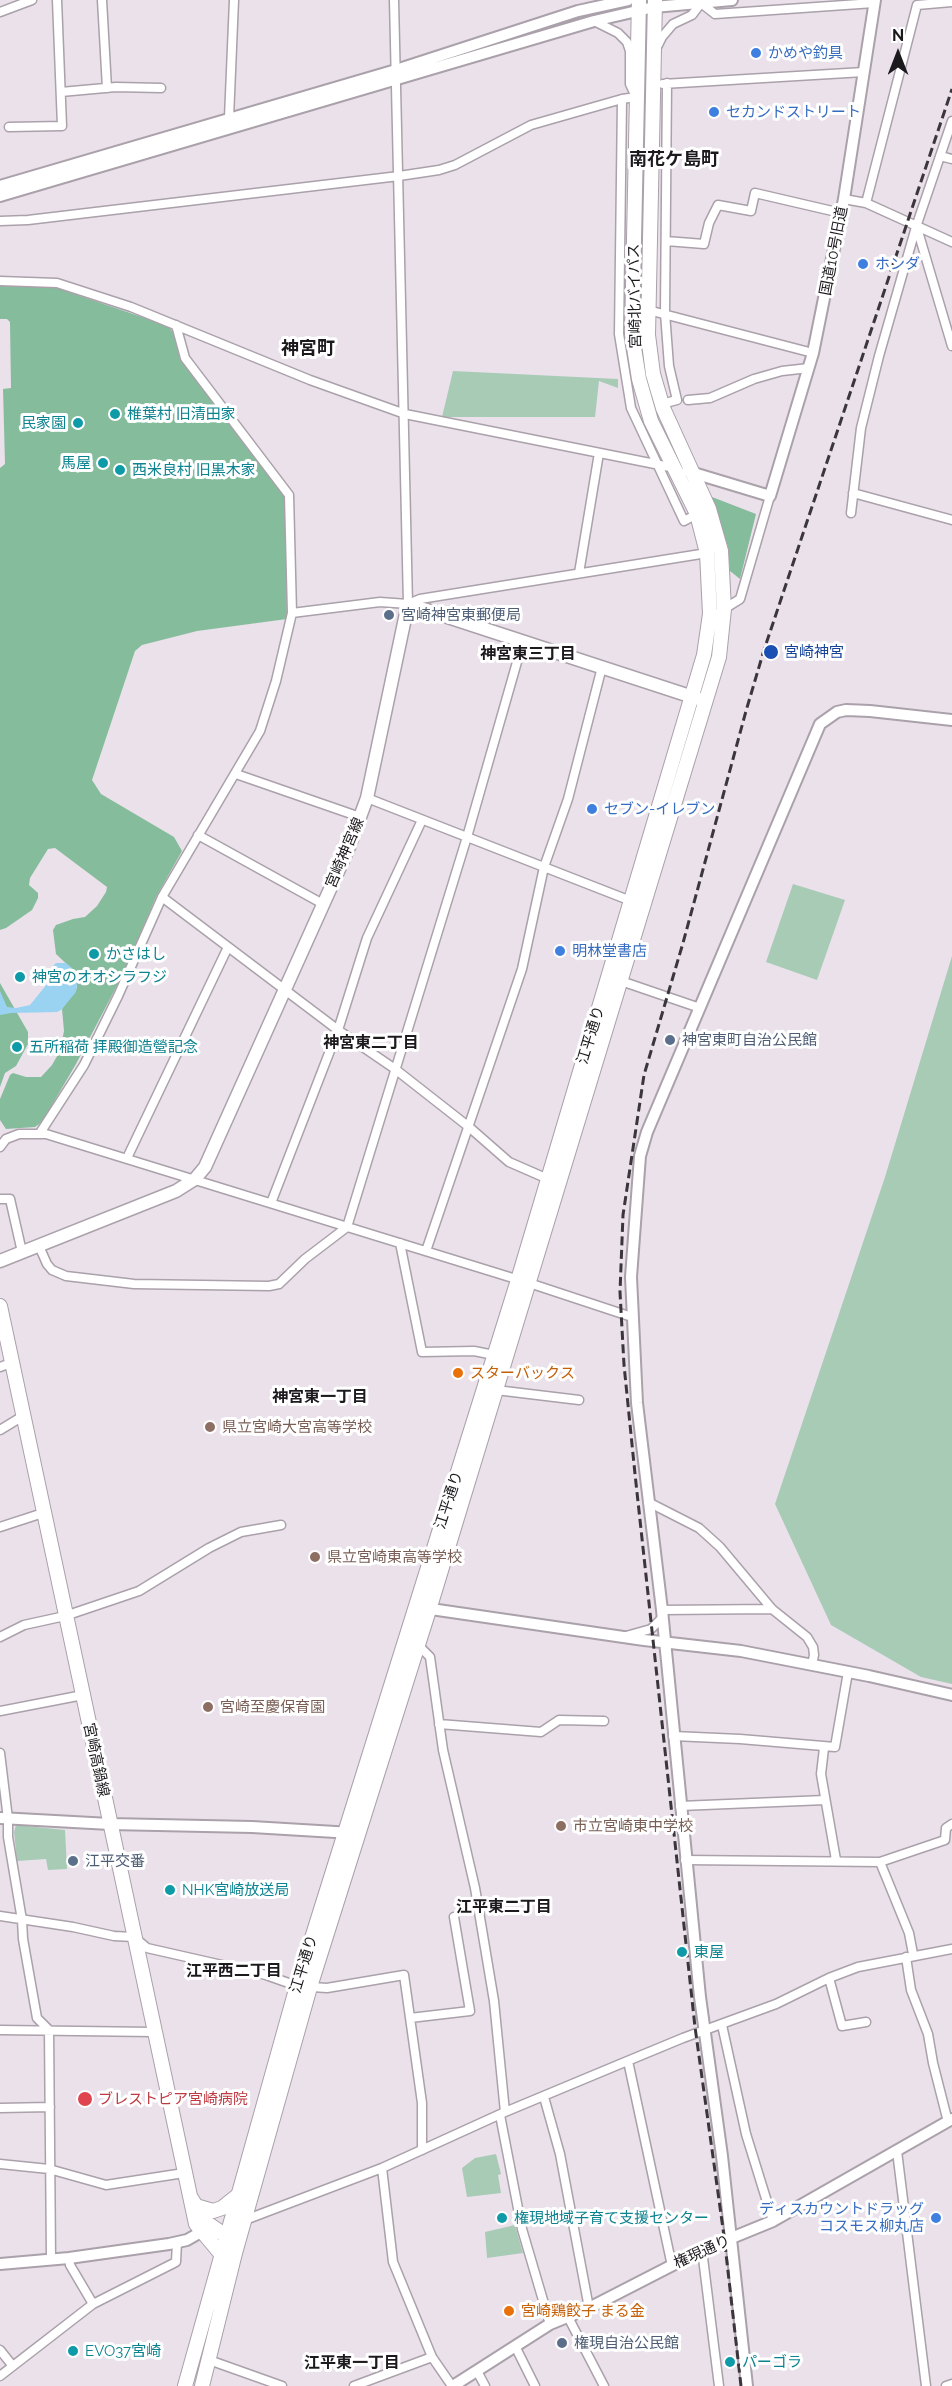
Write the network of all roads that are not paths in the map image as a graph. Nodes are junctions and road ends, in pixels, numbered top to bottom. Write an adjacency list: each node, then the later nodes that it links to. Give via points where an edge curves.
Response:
1 (32, 0): 15 (street)
2 (57, 0): 23 (street)
3 (102, 0): 21 (street)
4 (234, 0): 25 (street)
5 (394, 0): 19 (street)
6 (610, 0): 14 (street)
7 (628, 0): 14 (street)
8 (732, 0): 11 (street)
9 (874, 1): 11 (street, via 715,14); 18 (street, 国道10号旧道)
10 (952, 2): 34 (street, via 917,5)
11 (701, 3): 12 (street); 17 (street, via 692,15 673,24)
12 (655, 4): 13 (street); 17 (main road, 宮崎北バイパス)
13 (639, 5): 16 (street); 24 (main road, 宮崎北バイパス)
14 (578, 11): 19 (street)
15 (0, 12)
16 (594, 21): 19 (street); 24 (street, via 627,42)
17 (655, 53): 20 (main road, 宮崎北バイパス)
18 (864, 72): 20 (street); 33 (street, 国道10号旧道)
19 (396, 76): 25 (street); 30 (street); 32 (street)
20 (661, 84): 38 (street); 41 (main road, 宮崎北バイパス)
21 (107, 88): 22 (street); 23 (street)
22 (161, 88)
23 (61, 92): 27 (street, via 62,126)
24 (629, 98): 30 (street, via 531,125 455,165); 52 (street, via 620,334 631,408); 53 (main road, 宮崎北バイパス, via 632,335 651,421)
25 (229, 118): 31 (street)
26 (952, 121): 28 (street)
27 (9, 127)
28 (940, 156): 29 (street); 37 (street)
29 (952, 159)
30 (399, 176): 36 (street, via 28,220); 50 (street)
31 (0, 186)
32 (0, 196)
33 (844, 199): 34 (street); 35 (street, 国道10号旧道)
34 (866, 203): 37 (street)
35 (842, 213): 38 (street, via 755,193 751,211 718,205 704,244); 46 (street, 国道10号旧道)
36 (0, 220)
37 (916, 227): 39 (street); 44 (street); 55 (street, via 861,428)
38 (666, 241): 42 (street)
39 (952, 242)
40 (0, 281): 43 (street, via 57,283)
41 (648, 310): 42 (street); 49 (main road, 宮崎北バイパス, via 653,374)
42 (665, 313): 46 (street); 49 (street, via 669,366 677,400)
43 (176, 325): 50 (street); 64 (street, via 185,358 289,495)
44 (950, 330): 45 (street)
45 (952, 346)
46 (813, 353): 47 (street, 国道10号旧道)
47 (809, 368): 48 (street, via 782,371 710,398); 56 (street, 国道10号旧道)
48 (688, 400)
49 (663, 408): 54 (main road, 宮崎北バイパス)
50 (405, 414): 51 (street); 62 (street)
51 (599, 453): 52 (street); 61 (street)
52 (657, 464): 53 (street); 58 (street, via 684,521)
53 (675, 468): 54 (street); 58 (main road, 宮崎北バイパス)
54 (692, 472): 56 (street); 63 (main road, 宮崎北バイパス, via 709,509 721,551)
55 (853, 493): 57 (street); 59 (street)
56 (770, 496): 63 (street, via 740,599)
57 (851, 513)
58 (697, 514): 60 (main road, 宮崎北バイパス)
59 (952, 520)
60 (707, 553): 61 (street); 65 (main road, 宮崎北バイパス)
61 (579, 573): 62 (street)
62 (408, 603): 64 (street, via 380,602); 66 (main road); 71 (main road, 宮崎神宮線)
63 (724, 609): 68 (main road, 江平通り, via 719,657)
64 (292, 613): 70 (street, via 260,732)
65 (710, 614): 68 (main road, 江平通り)
66 (523, 641): 67 (main road); 75 (street)
67 (602, 667): 68 (main road); 76 (street, via 568,799)
68 (698, 698): 78 (main road, 江平通り); 81 (main road, 江平通り)
69 (952, 720): 83 (street, via 846,710 820,724)
70 (236, 774): 72 (street); 74 (street)
71 (367, 798): 72 (main road, 宮崎神宮線); 73 (street)
72 (360, 817): 79 (main road, 宮崎神宮線)
73 (422, 820): 75 (street); 84 (street, via 367,938)
74 (198, 835): 77 (street); 79 (street)
75 (467, 837): 76 (street); 85 (street)
76 (544, 867): 78 (street); 86 (street, via 522,969)
77 (162, 897): 80 (street); 87 (street, via 84,1065)
78 (631, 902): 81 (main road, 江平通り)
79 (324, 904): 82 (main road, 宮崎神宮線)
80 (228, 946): 82 (street); 89 (street)
81 (614, 979): 83 (street); 91 (main road, 江平通り); 100 (main road, 江平通り)
82 (284, 988): 84 (street); 90 (main road, 宮崎神宮線, via 205,1167)
83 (700, 1008): 102 (street, via 640,1156)
84 (338, 1030): 85 (street); 93 (street)
85 (394, 1069): 86 (street); 94 (street)
86 (469, 1127): 91 (street, via 509,1162); 97 (street)
87 (40, 1133): 88 (street, via 19,1134); 89 (street)
88 (2, 1144)
89 (128, 1158): 90 (street)
90 (195, 1179): 93 (street); 96 (main road, 宮崎神宮線, via 176,1191)
91 (548, 1179): 100 (main road, 江平通り)
92 (0, 1199): 98 (street, via 10,1199)
93 (271, 1203): 94 (street)
94 (347, 1227): 95 (street); 96 (street, via 279,1284 269,1286 134,1284 66,1276 52,1270)
95 (400, 1243): 97 (street); 103 (street, via 422,1352 474,1351)
96 (39, 1245): 98 (main road, 宮崎神宮線)
97 (426, 1251): 100 (street)
98 (22, 1252): 99 (main road, 宮崎神宮線)
99 (0, 1261)
100 (524, 1281): 102 (street); 103 (main road, 江平通り); 105 (main road, 江平通り)
101 (0, 1306): 104 (main road, 宮崎高鍋線)
102 (632, 1317): 109 (street)
103 (495, 1355): 113 (main road, 江平通り)
104 (6, 1365): 107 (main road, 宮崎高鍋線)
105 (496, 1390): 106 (street); 113 (main road, 江平通り)
106 (579, 1400)
107 (23, 1416): 108 (street); 110 (main road, 宮崎高鍋線)
108 (0, 1430)
109 (648, 1502): 114 (street, via 699,1528); 115 (street)
110 (43, 1513): 112 (street); 116 (main road, 宮崎高鍋線)
111 (281, 1526): 116 (street, via 241,1532 139,1591)
112 (0, 1527)
113 (422, 1607): 117 (street); 120 (main road, 江平通り); 136 (main road, 江平通り)
114 (772, 1609): 115 (street); 121 (street, via 807,1637 813,1647)
115 (662, 1614): 117 (street, via 651,1629); 119 (street)
116 (65, 1616): 118 (street, via 24,1625); 123 (main road, 宮崎高鍋線)
117 (622, 1636): 119 (street)
118 (0, 1637)
119 (665, 1642): 121 (street); 128 (street)
120 (417, 1644): 127 (street, via 430,1657); 136 (main road, 江平通り)
121 (812, 1665): 122 (street)
122 (848, 1672): 124 (street); 129 (street, via 835,1747)
123 (83, 1695): 125 (street); 134 (main road, 宮崎高鍋線)
124 (952, 1695)
125 (0, 1711)
126 (604, 1721): 127 (street, via 559,1720 541,1732)
127 (439, 1724): 159 (street, via 491,1978)
128 (673, 1736): 129 (street); 132 (street)
129 (824, 1748): 131 (street, via 821,1774)
130 (0, 1753): 133 (street)
131 (825, 1800): 132 (street); 138 (street)
132 (680, 1806): 137 (street)
133 (4, 1819): 134 (street); 142 (street)
134 (110, 1824): 136 (street); 143 (main road, 宮崎高鍋線)
135 (952, 1824): 139 (street, via 946,1828 945,1840)
136 (352, 1833): 147 (main road, 江平通り)
137 (685, 1860): 138 (street); 153 (street)
138 (836, 1860): 139 (street)
139 (880, 1862): 145 (street, via 909,1933)
140 (0, 1916): 142 (street)
141 (454, 1917): 148 (street, via 470,2011)
142 (22, 1920): 143 (street); 152 (street, via 37,2018)
143 (134, 1937): 147 (street, via 147,1948); 154 (main road, 宮崎高鍋線)
144 (952, 1949): 145 (street)
145 (910, 1956): 146 (street, via 858,1967); 160 (street, via 911,1990 928,2034)
146 (829, 1978): 149 (street, via 843,2026); 150 (street)
147 (304, 1987): 148 (street, via 327,1988 404,1975); 168 (main road, 江平通り); 170 (main road, 江平通り)
148 (410, 2018): 161 (street, via 422,2103)
149 (866, 2022)
150 (722, 2025): 153 (street); 171 (street, via 746,2134)
151 (0, 2030): 152 (street)
152 (49, 2031): 154 (street); 157 (street)
153 (704, 2031): 155 (street); 174 (street)
154 (154, 2032): 166 (main road, 宮崎高鍋線)
155 (628, 2061): 156 (street); 181 (street)
156 (544, 2097): 159 (street); 183 (street, via 562,2164)
157 (50, 2107): 158 (street); 165 (street)
158 (0, 2108)
159 (502, 2114): 161 (street); 185 (street, via 522,2229)
160 (950, 2120): 162 (street, 権現通り)
161 (422, 2150): 164 (street)
162 (897, 2151): 171 (street, 権現通り); 204 (street)
163 (0, 2164): 165 (street)
164 (382, 2168): 170 (street); 188 (street, via 393,2262)
165 (49, 2169): 166 (street, via 106,2185); 179 (street)
166 (184, 2173): 167 (main road, 宮崎高鍋線)
167 (190, 2196): 168 (main road, via 196,2206 213,2211); 169 (main road, 宮崎高鍋線)
168 (237, 2196): 173 (main road, 江平通り)
169 (194, 2214): 172 (main road, 宮崎高鍋線); 173 (main road)
170 (245, 2220): 177 (main road, 江平通り)
171 (773, 2221): 174 (street, 権現通り)
172 (201, 2232): 175 (street); 177 (main road, 宮崎高鍋線)
173 (226, 2236): 177 (main road)
174 (730, 2240): 176 (street, 権現通り); 203 (street)
175 (177, 2242): 178 (street); 182 (street, via 176,2262)
176 (702, 2250): 181 (street, 権現通り); 202 (street)
177 (228, 2254): 189 (main road); 194 (main road)
178 (69, 2258): 179 (street); 182 (street)
179 (51, 2259): 180 (street)
180 (0, 2264)
181 (672, 2266): 183 (street, 権現通り)
182 (93, 2304): 190 (street)
183 (589, 2308): 184 (street, 権現通り)
184 (568, 2317): 185 (street, 権現通り); 201 (street)
185 (550, 2324): 186 (street, 権現通り)
186 (514, 2346): 191 (street, 権現通り); 200 (street)
187 (0, 2350): 190 (street)
188 (432, 2357): 197 (street); 198 (street)
189 (209, 2360): 195 (main road); 196 (street)
190 (12, 2365): 192 (street)
191 (477, 2371): 198 (street, 権現通り); 199 (street)
192 (0, 2376)
193 (952, 2384): 205 (street)
194 (185, 2386)
195 (202, 2386)
196 (282, 2386)
197 (354, 2386)
198 (452, 2386)
199 (485, 2386)
200 (535, 2386)
201 (604, 2386)
202 (719, 2386)
203 (747, 2386)
204 (926, 2386)
205 (946, 2386)

